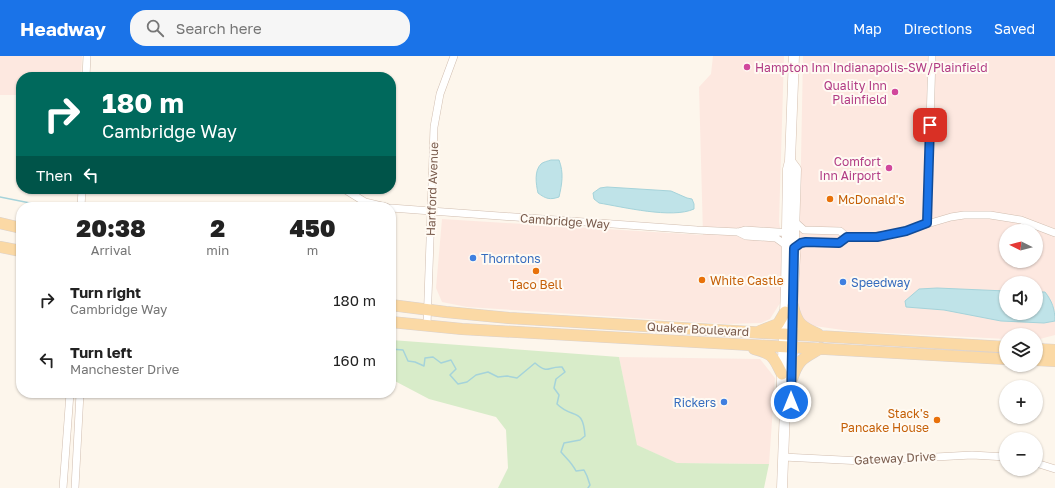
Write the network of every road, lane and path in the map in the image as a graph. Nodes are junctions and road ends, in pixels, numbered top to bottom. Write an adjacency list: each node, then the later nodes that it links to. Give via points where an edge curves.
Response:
1 (87, 56): 5 (street)
2 (454, 56): 10 (street, Hartford Avenue, via 435,117)
3 (794, 56): 6 (street)
4 (932, 56): 13 (street)
5 (86, 72)
6 (790, 161): 11 (street, via 796,169); 16 (street)
7 (352, 194): 8 (street)
8 (365, 202)
9 (396, 208): 10 (street, Cambridge Way)
10 (431, 211): 15 (street, Cambridge Way); 24 (street, Hartford Avenue)
11 (794, 221): 16 (street); 18 (street, via 804,230 840,231)
12 (0, 223): 14 (main road)
13 (927, 223): 17 (street, via 964,215 994,215 1025,221); 18 (street, via 877,237)
14 (16, 227)
15 (738, 232): 16 (street, Cambridge Way, via 745,230); 20 (street, Cambridge Way, via 746,236 776,238)
16 (790, 233): 20 (street)
17 (1055, 233)
18 (847, 237): 20 (street, via 839,243 806,242)
19 (0, 247): 21 (main road)
20 (791, 247): 23 (street)
21 (16, 250)
22 (396, 306): 24 (main road, Quaker Boulevard)
23 (789, 309): 27 (main road, via 778,324); 28 (street); 29 (main road, via 799,323)
24 (428, 310): 26 (street, Hartford Avenue); 27 (main road, Quaker Boulevard)
25 (396, 323): 26 (main road, Quaker Boulevard)
26 (427, 326): 30 (main road, Quaker Boulevard)
27 (756, 333): 28 (main road, Quaker Boulevard)
28 (788, 334): 29 (main road, Quaker Boulevard); 31 (street)
29 (822, 336): 32 (main road, Quaker Boulevard)
30 (730, 343): 31 (main road, Quaker Boulevard); 39 (main road, via 768,353)
31 (788, 346): 33 (main road, Quaker Boulevard); 39 (street)
32 (999, 347)
33 (821, 348): 36 (main road, Quaker Boulevard); 39 (main road, via 800,360)
34 (1043, 349): 35 (main road)
35 (1055, 350)
36 (999, 359)
37 (1043, 361): 38 (main road)
38 (1055, 362)
39 (787, 377): 42 (street, via 791,402 785,408)
40 (70, 398): 46 (street)
41 (80, 398): 47 (street)
42 (784, 457): 43 (street, Gateway Drive, via 862,461 968,455); 48 (street)
43 (999, 457)
44 (1043, 465): 45 (street)
45 (1055, 469)
46 (63, 488)
47 (74, 488)
48 (782, 488)

